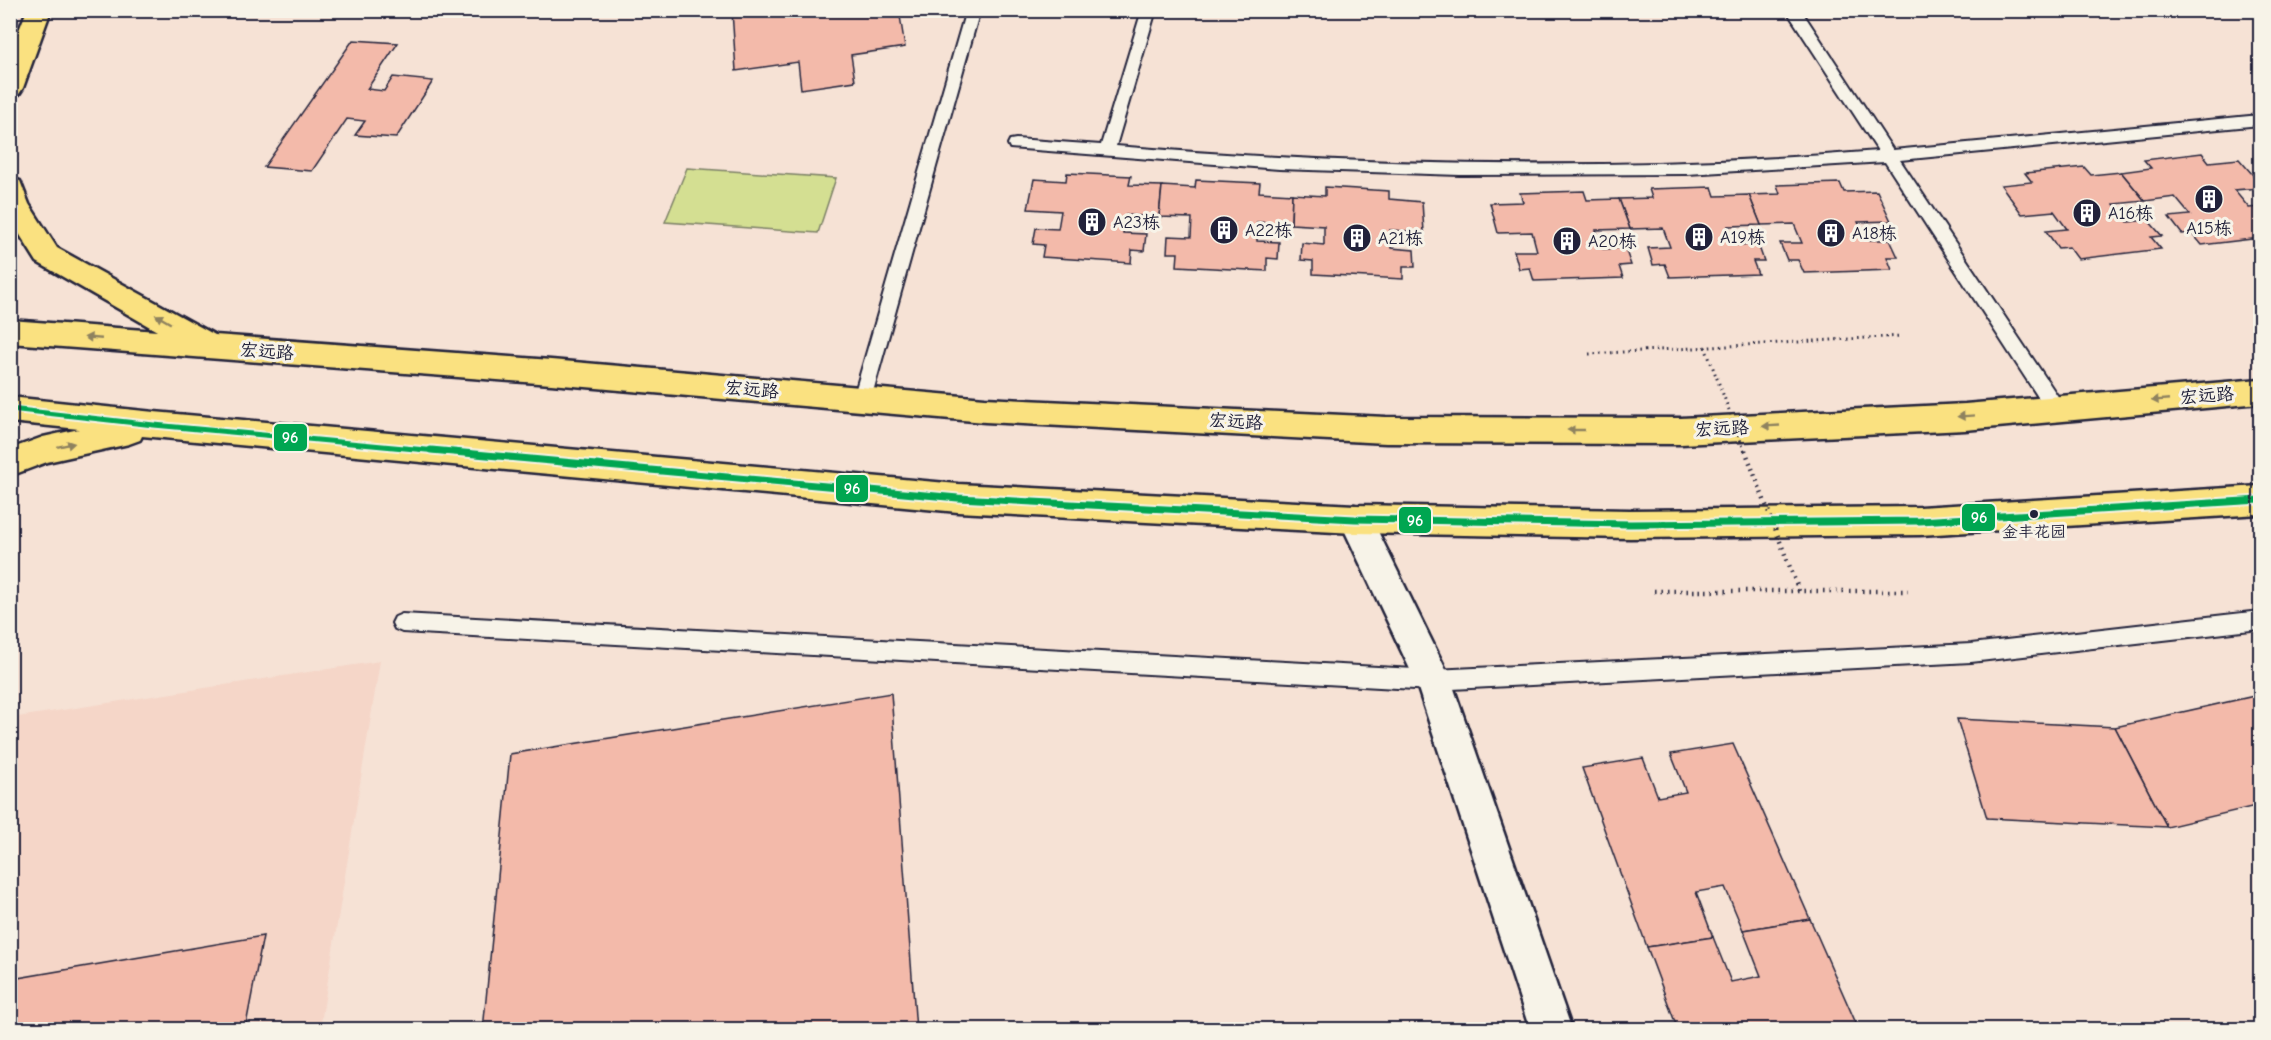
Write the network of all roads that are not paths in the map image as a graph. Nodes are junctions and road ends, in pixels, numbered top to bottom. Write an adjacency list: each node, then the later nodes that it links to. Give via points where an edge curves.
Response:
1 (39, 10): 5 (main road)
2 (973, 10): 14 (lane)
3 (1149, 10): 8 (lane)
4 (1793, 10): 9 (lane)
5 (10, 88)
6 (2260, 120): 9 (lane)
7 (1016, 144): 8 (lane)
8 (1107, 150): 9 (lane, via 1316,166 1510,171 1702,168)
9 (1888, 156): 16 (lane)
10 (10, 188): 12 (main road, one-way to 10, via 47,255)
11 (10, 331): 12 (main road, 宏远路, one-way to 11)
12 (214, 348): 14 (main road, 宏远路)
13 (2260, 391): 16 (main road, 宏远路, one-way to 16)
14 (862, 399): 16 (main road, 宏远路, one-way to 14, via 1681,430 1398,430 985,410)
15 (10, 409): 17 (main road)
16 (2056, 409)
17 (154, 425): 18 (main road, one-way to 17, via 43,450); 20 (main road, via 946,497)
18 (10, 463)
19 (2260, 500): 20 (main road, via 1920,521 1630,524)
20 (1355, 519): 23 (street)
21 (2260, 620): 23 (lane, via 1971,652)
22 (402, 623): 23 (lane)
23 (1434, 680): 24 (street)
24 (1551, 1029)

